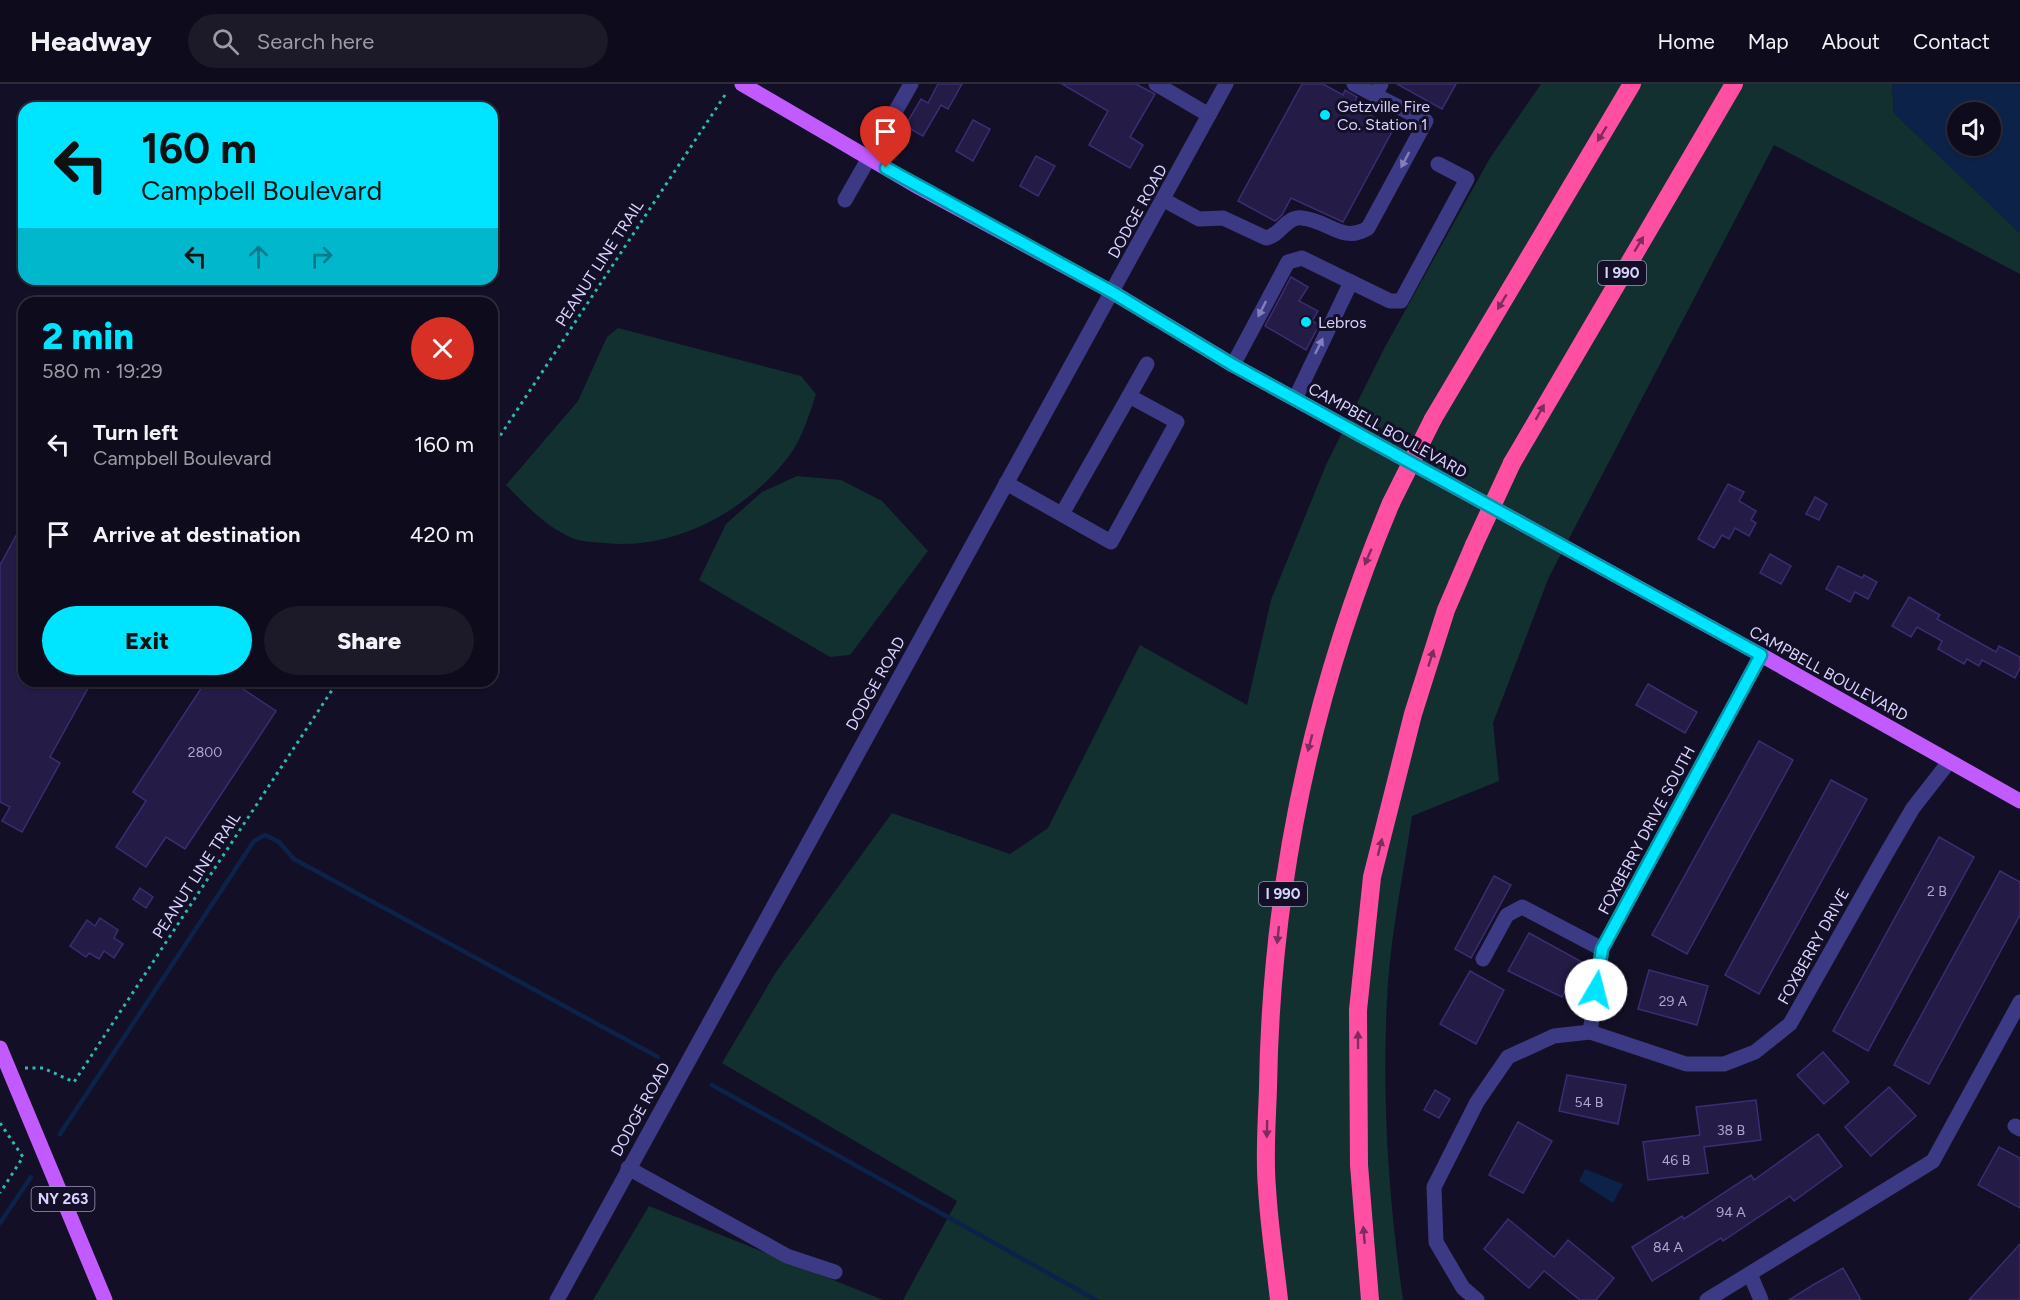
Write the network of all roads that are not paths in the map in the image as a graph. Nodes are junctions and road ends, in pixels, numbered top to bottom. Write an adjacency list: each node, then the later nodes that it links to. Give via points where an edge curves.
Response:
1 (742, 84): 10 (main road, CAMPBELL BOULEVARD)
2 (911, 84): 10 (street)
3 (1156, 84): 9 (street)
4 (1226, 84): 9 (street, DODGE ROAD)
5 (1354, 84): 8 (street)
6 (1632, 84): 35 (highway, I 990, one-way to 35, bridge, via 1433,419 1360,576 1330,665 1287,854 1269,1026 1266,1186)
7 (1734, 84): 36 (highway, I 990, one-way to 7, bridge, via 1359,1165 1358,1010 1372,877 1413,714 1446,610 1512,463)
8 (1378, 90): 13 (street, one-way to 13, via 1426,121 1368,228 1360,233 1347,235 1299,217 1266,238 1223,218 1199,219)
9 (1209, 115): 13 (street, DODGE ROAD)
10 (870, 159): 12 (street); 15 (main road, CAMPBELL BOULEVARD)
11 (1438, 164): 14 (street, via 1467,179 1401,301 1390,301)
12 (845, 200)
13 (1164, 200): 15 (street, DODGE ROAD)
14 (1351, 282): 17 (street, one-way to 17, via 1302,258 1288,262); 19 (street, one-way to 14)
15 (1112, 292): 17 (main road, CAMPBELL BOULEVARD); 20 (street, DODGE ROAD)
16 (1147, 364): 18 (street)
17 (1233, 365): 19 (main road, CAMPBELL BOULEVARD)
18 (1129, 396): 21 (street); 21 (street, via 1177,422 1111,542)
19 (1294, 399): 22 (main road, CAMPBELL BOULEVARD)
20 (1006, 483): 21 (street); 30 (street, DODGE ROAD)
21 (1062, 514)
22 (1761, 655): 23 (main road, CAMPBELL BOULEVARD); 25 (street, FOXBERRY DRIVE SOUTH)
23 (1949, 762): 24 (main road, CAMPBELL BOULEVARD); 28 (street, FOXBERRY DRIVE, via 1913,808 1790,1024 1755,1052 1724,1064 1686,1065)
24 (2020, 801)
25 (1602, 949): 26 (street, via 1522,907 1507,915); 28 (street, FOXBERRY DRIVE SOUTH)
26 (1483, 959)
27 (2020, 1002): 32 (street, via 1933,1161)
28 (1590, 1032): 37 (street, FOXBERRY DRIVE, via 1554,1036 1508,1057 1477,1102 1434,1187 1436,1242 1462,1288)
29 (0, 1048): 33 (main road, NY 263)
30 (628, 1168): 31 (street, via 788,1256); 34 (street, DODGE ROAD)
31 (835, 1272)
32 (1750, 1274): 38 (street); 39 (street)
33 (105, 1300)
34 (557, 1300)
35 (1279, 1300)
36 (1370, 1300)
37 (1477, 1300)
38 (1707, 1300)
39 (1761, 1300)

